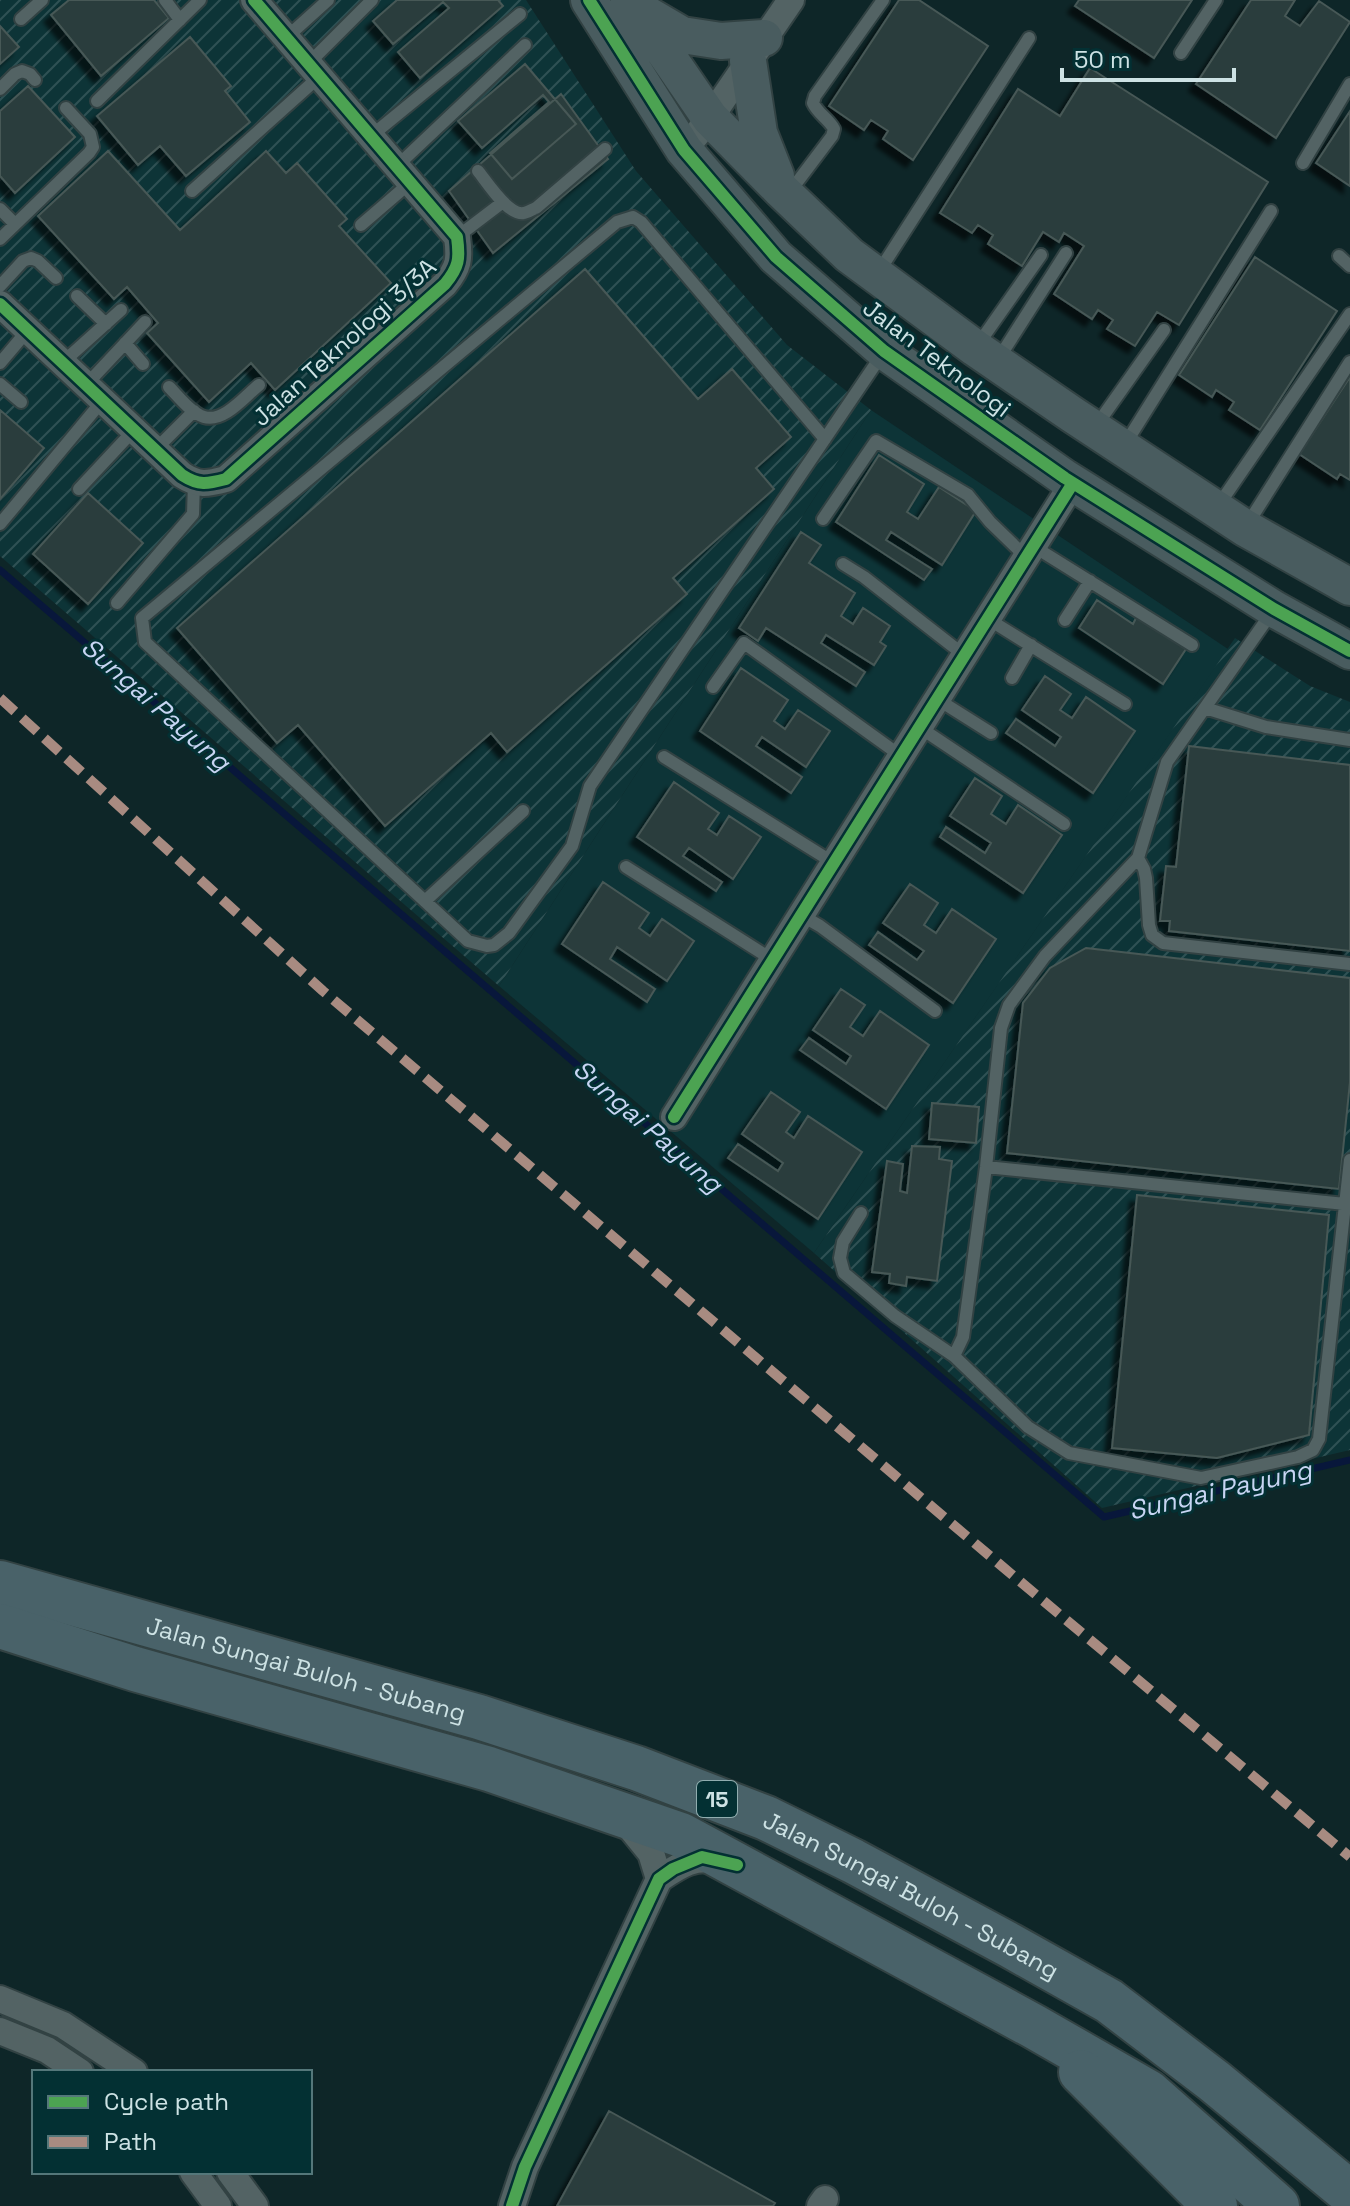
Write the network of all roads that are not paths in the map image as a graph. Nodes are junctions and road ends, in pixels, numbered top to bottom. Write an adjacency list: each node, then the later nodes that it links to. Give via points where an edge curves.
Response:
1 (42, 0): 13 (lane)
2 (165, 0): 14 (lane)
3 (200, 0): 14 (lane)
4 (254, 0): 15 (street, Jalan Teknologi 3/3A)
5 (328, 0): 15 (lane)
6 (372, 0): 20 (lane)
7 (589, 0): 29 (street, Jalan Teknologi)
8 (791, 0): 18 (street)
9 (883, 0): 34 (lane, via 815,96 816,110 834,129 832,136)
10 (1216, 0): 19 (lane)
11 (631, 3): 18 (street, via 682,35); 26 (street, Jalan Teknologi)
12 (520, 14): 27 (lane)
13 (21, 19)
14 (180, 20): 24 (lane)
15 (287, 37): 20 (street, Jalan Teknologi 3/3A)
16 (1029, 38): 46 (lane)
17 (525, 45): 32 (lane)
18 (756, 50): 26 (street); 34 (street, via 759,133)
19 (1181, 53)
20 (314, 70): 27 (street, Jalan Teknologi 3/3A); 33 (lane)
21 (35, 80): 23 (lane, via 22,71)
22 (1350, 84): 30 (lane)
23 (0, 89)
24 (97, 101)
25 (66, 108): 38 (lane, via 90,134 93,147)
26 (710, 118): 29 (street); 34 (street, Jalan Teknologi)
27 (371, 136): 32 (street, Jalan Teknologi 3/3A)
28 (605, 149): 35 (lane, via 536,208 515,212)
29 (684, 150): 57 (street, Jalan Teknologi, via 776,257)
30 (1303, 163)
31 (478, 171): 35 (lane)
32 (404, 174): 39 (lane); 40 (street, Jalan Teknologi 3/3A)
33 (192, 191)
34 (784, 193): 46 (street, Jalan Teknologi)
35 (503, 202): 40 (lane)
36 (0, 209): 38 (lane)
37 (1271, 211): 70 (lane)
38 (15, 224): 41 (lane)
39 (361, 225)
40 (457, 237): 73 (street, Jalan Teknologi 3/3A, via 455,271 445,284 226,479)
41 (0, 239)
42 (1066, 253): 58 (lane)
43 (1041, 255): 58 (lane)
44 (1339, 256): 45 (lane)
45 (1350, 266)
46 (876, 275): 58 (street, Jalan Teknologi)
47 (56, 278): 49 (lane, via 38,261 23,261)
48 (77, 296): 53 (lane)
49 (2, 305): 54 (street)
50 (121, 310): 53 (lane)
51 (1350, 314): 76 (lane)
52 (145, 322): 56 (lane)
53 (106, 324): 61 (lane)
54 (28, 330): 60 (lane); 61 (street)
55 (1164, 330): 70 (lane)
56 (125, 343): 62 (lane); 66 (lane)
57 (884, 351): 71 (lane); 74 (street, Jalan Teknologi)
58 (986, 356): 70 (street, Jalan Teknologi)
59 (1350, 362): 76 (lane)
60 (0, 363)
61 (62, 363): 66 (street)
62 (143, 364)
63 (0, 384): 67 (lane)
64 (259, 385): 68 (lane, via 222,415 205,417)
65 (169, 387): 68 (lane)
66 (94, 392): 69 (street); 78 (lane)
67 (21, 402)
68 (194, 411): 72 (lane)
69 (134, 430): 72 (street); 75 (lane)
70 (1108, 438): 76 (street, Jalan Teknologi)
71 (825, 439): 106 (lane, via 590,786 572,846 509,933 494,945 468,941); 106 (lane, via 641,222 628,218 142,618 145,642)
72 (156, 449): 73 (street)
73 (194, 483): 83 (lane, via 193,514)
74 (1073, 483): 79 (street); 84 (street, Jalan Teknologi)
75 (79, 489)
76 (1231, 518): 82 (street, Jalan Teknologi)
77 (823, 519): 79 (lane, via 876,441 968,495 990,522)
78 (0, 524)
79 (1030, 551): 81 (lane); 85 (street)
80 (843, 564): 90 (lane)
81 (1090, 581): 86 (lane); 88 (lane)
82 (1350, 587)
83 (117, 603)
84 (1274, 609): 89 (street, Jalan Teknologi); 95 (lane)
85 (988, 619): 87 (lane); 90 (street)
86 (1065, 620)
87 (1031, 645): 91 (lane); 94 (lane)
88 (1192, 645)
89 (1350, 651)
90 (964, 655): 93 (street)
91 (1012, 678)
92 (713, 687): 99 (lane, via 744,643)
93 (937, 699): 96 (street); 97 (lane)
94 (1125, 704)
95 (1205, 708): 98 (lane, via 1266,727); 103 (lane, via 1167,762)
96 (919, 727): 99 (street); 102 (lane)
97 (991, 733)
98 (1350, 740)
99 (901, 756): 104 (street)
100 (664, 757): 104 (lane)
101 (523, 811): 106 (lane)
102 (1064, 824)
103 (1138, 858): 109 (lane, via 1146,878 1149,925 1163,943); 113 (lane, via 1045,956 1009,1005 1001,1028)
104 (834, 863): 107 (street)
105 (626, 867): 108 (lane)
106 (425, 901)
107 (801, 915): 108 (street); 110 (lane)
108 (773, 960): 111 (street)
109 (1350, 964)
110 (935, 1011)
111 (674, 1117)
112 (1350, 1160): 114 (lane)
113 (986, 1167): 114 (lane); 116 (lane, via 963,1337)
114 (1345, 1204): 116 (lane, via 1319,1439 1313,1450 1298,1457 1201,1478 1069,1453 1028,1427)
115 (861, 1213): 116 (lane, via 843,1242 844,1273)
116 (954, 1356)
117 (0, 1583): 129 (highway, Jalan Sungai Buloh - Subang / 15, via 479,1717 636,1768 766,1818 1109,2001)
118 (0, 1626): 119 (highway, Jalan Sungai Buloh - Subang / 15, via 489,1769)
119 (619, 1814): 120 (highway, Jalan Sungai Buloh - Subang / 15, via 681,1835); 121 (street, via 651,1853)
120 (737, 1865): 121 (street, via 702,1857); 123 (highway, Jalan Sungai Buloh - Subang / 15)
121 (659, 1879): 132 (street, via 525,2167)
122 (0, 1999): 126 (street, via 63,2025)
123 (1033, 2026): 133 (highway); 134 (highway, Jalan Sungai Buloh - Subang / 15, via 1148,2092)
124 (0, 2031): 125 (street, via 47,2050)
125 (77, 2070)
126 (131, 2070)
127 (194, 2174): 130 (street)
128 (231, 2174): 131 (street)
129 (1350, 2193)
130 (218, 2206)
131 (255, 2206)
132 (512, 2206)
133 (1215, 2206)
134 (1277, 2206)

